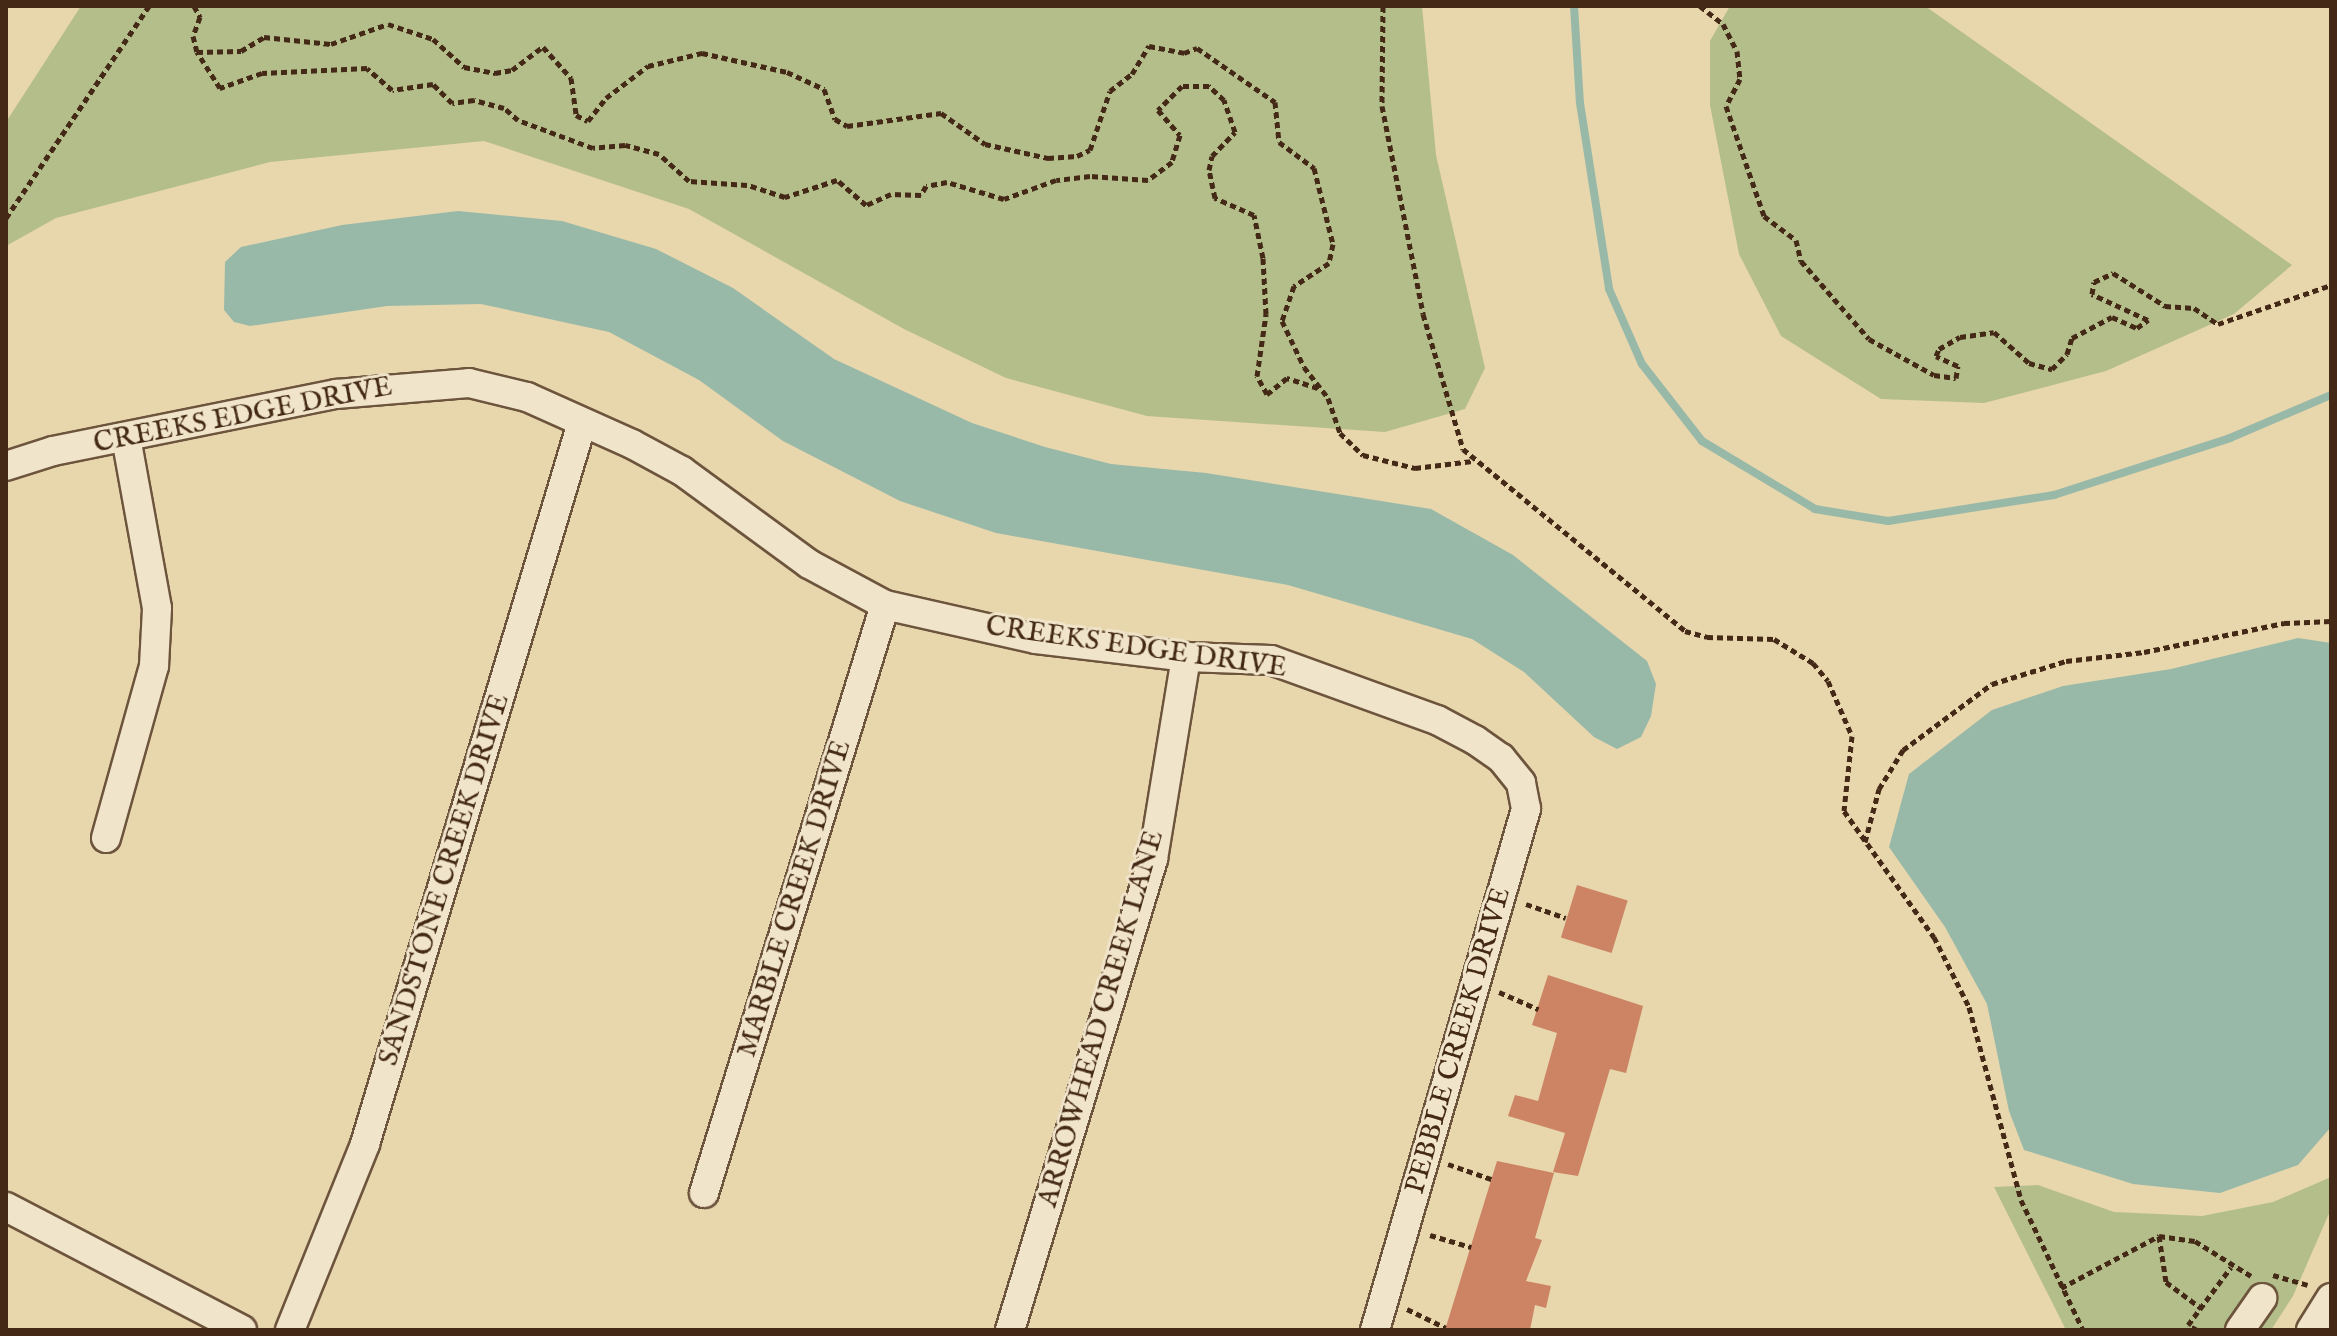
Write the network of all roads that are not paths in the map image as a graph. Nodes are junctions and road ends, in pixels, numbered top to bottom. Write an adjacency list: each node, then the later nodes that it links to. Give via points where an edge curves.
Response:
1 (582, 423): 2 (street, CREEKS EDGE DRIVE, via 513,393 469,383 414,384 336,394); 4 (street, CREEKS EDGE DRIVE, via 682,471 809,564); 13 (street, SANDSTONE CREEK DRIVE, via 365,1144)
2 (126, 438): 3 (street, CREEKS EDGE DRIVE); 7 (street, via 149,541 156,637 143,711)
3 (6, 466)
4 (885, 605): 5 (street, CREEKS EDGE DRIVE, via 1036,639); 8 (street, MARBLE CREEK DRIVE)
5 (1186, 657): 6 (street, CREEKS EDGE DRIVE, via 1271,660 1437,720); 14 (street, ARROWHEAD CREEK LANE, via 1153,859)
6 (1501, 758): 15 (street, PEBBLE CREEK DRIVE, via 1521,783 1526,809)
7 (106, 838)
8 (704, 1193)
9 (6, 1207): 12 (street)
10 (2322, 1293): 17 (street)
11 (2262, 1298): 16 (street)
12 (242, 1330)
13 (290, 1330)
14 (1010, 1330)
15 (1375, 1330)
16 (2240, 1330)
17 (2311, 1330)

